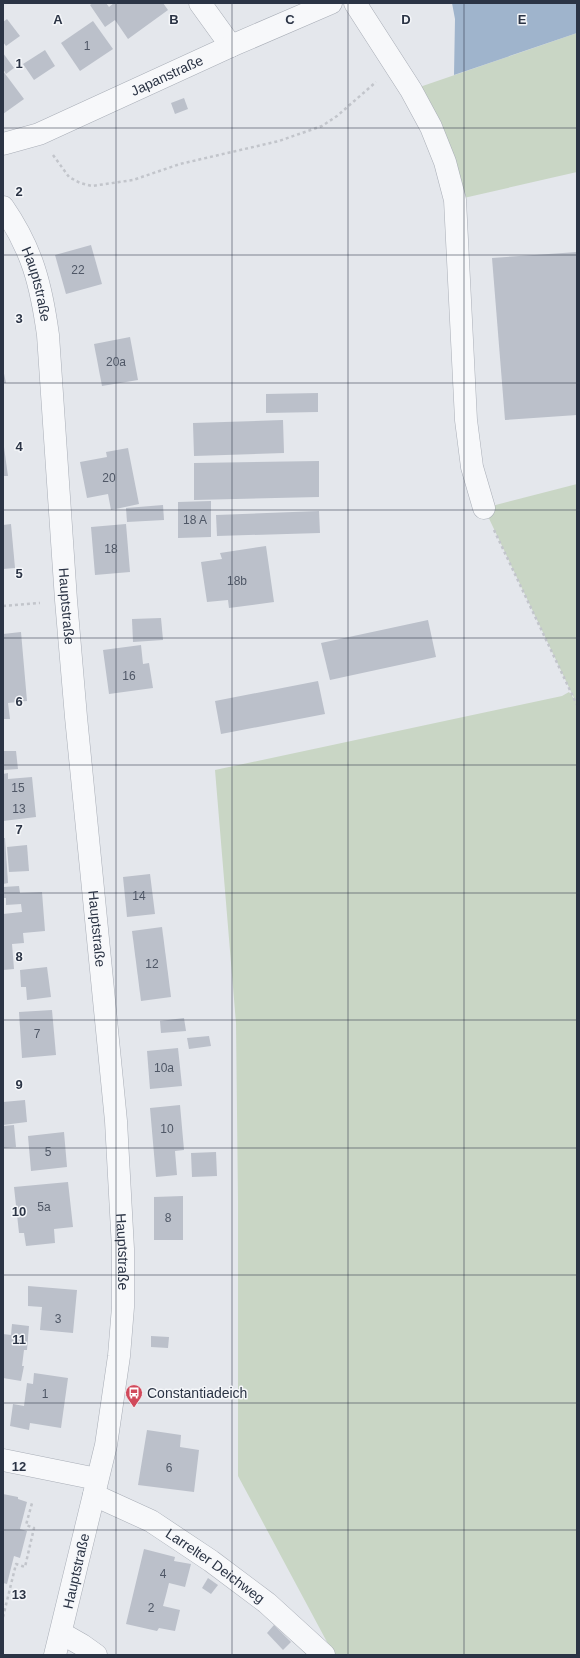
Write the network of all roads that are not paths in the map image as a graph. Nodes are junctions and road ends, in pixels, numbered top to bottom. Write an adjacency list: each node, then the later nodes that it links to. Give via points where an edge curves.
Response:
1 (200, 3): 4 (street)
2 (331, 3): 4 (street, Japanstraße)
3 (355, 3): 7 (street, via 411,90 431,127 445,162 455,200 466,420 472,467)
4 (231, 46): 5 (street, Japanstraße, via 39,134)
5 (3, 144)
6 (3, 207): 9 (street, Hauptstraße, via 15,224 32,259 44,302 66,600 116,1121 123,1249 123,1307 119,1356 106,1445)
7 (484, 508)
8 (3, 1460): 9 (street, Larrelter Deichweg)
9 (95, 1487): 10 (street, Hauptstraße); 13 (street, Larrelter Deichweg, via 211,1561 267,1602)
10 (61, 1633): 11 (street, Hauptstraße); 12 (street)
11 (55, 1655)
12 (96, 1655)
13 (324, 1655)

